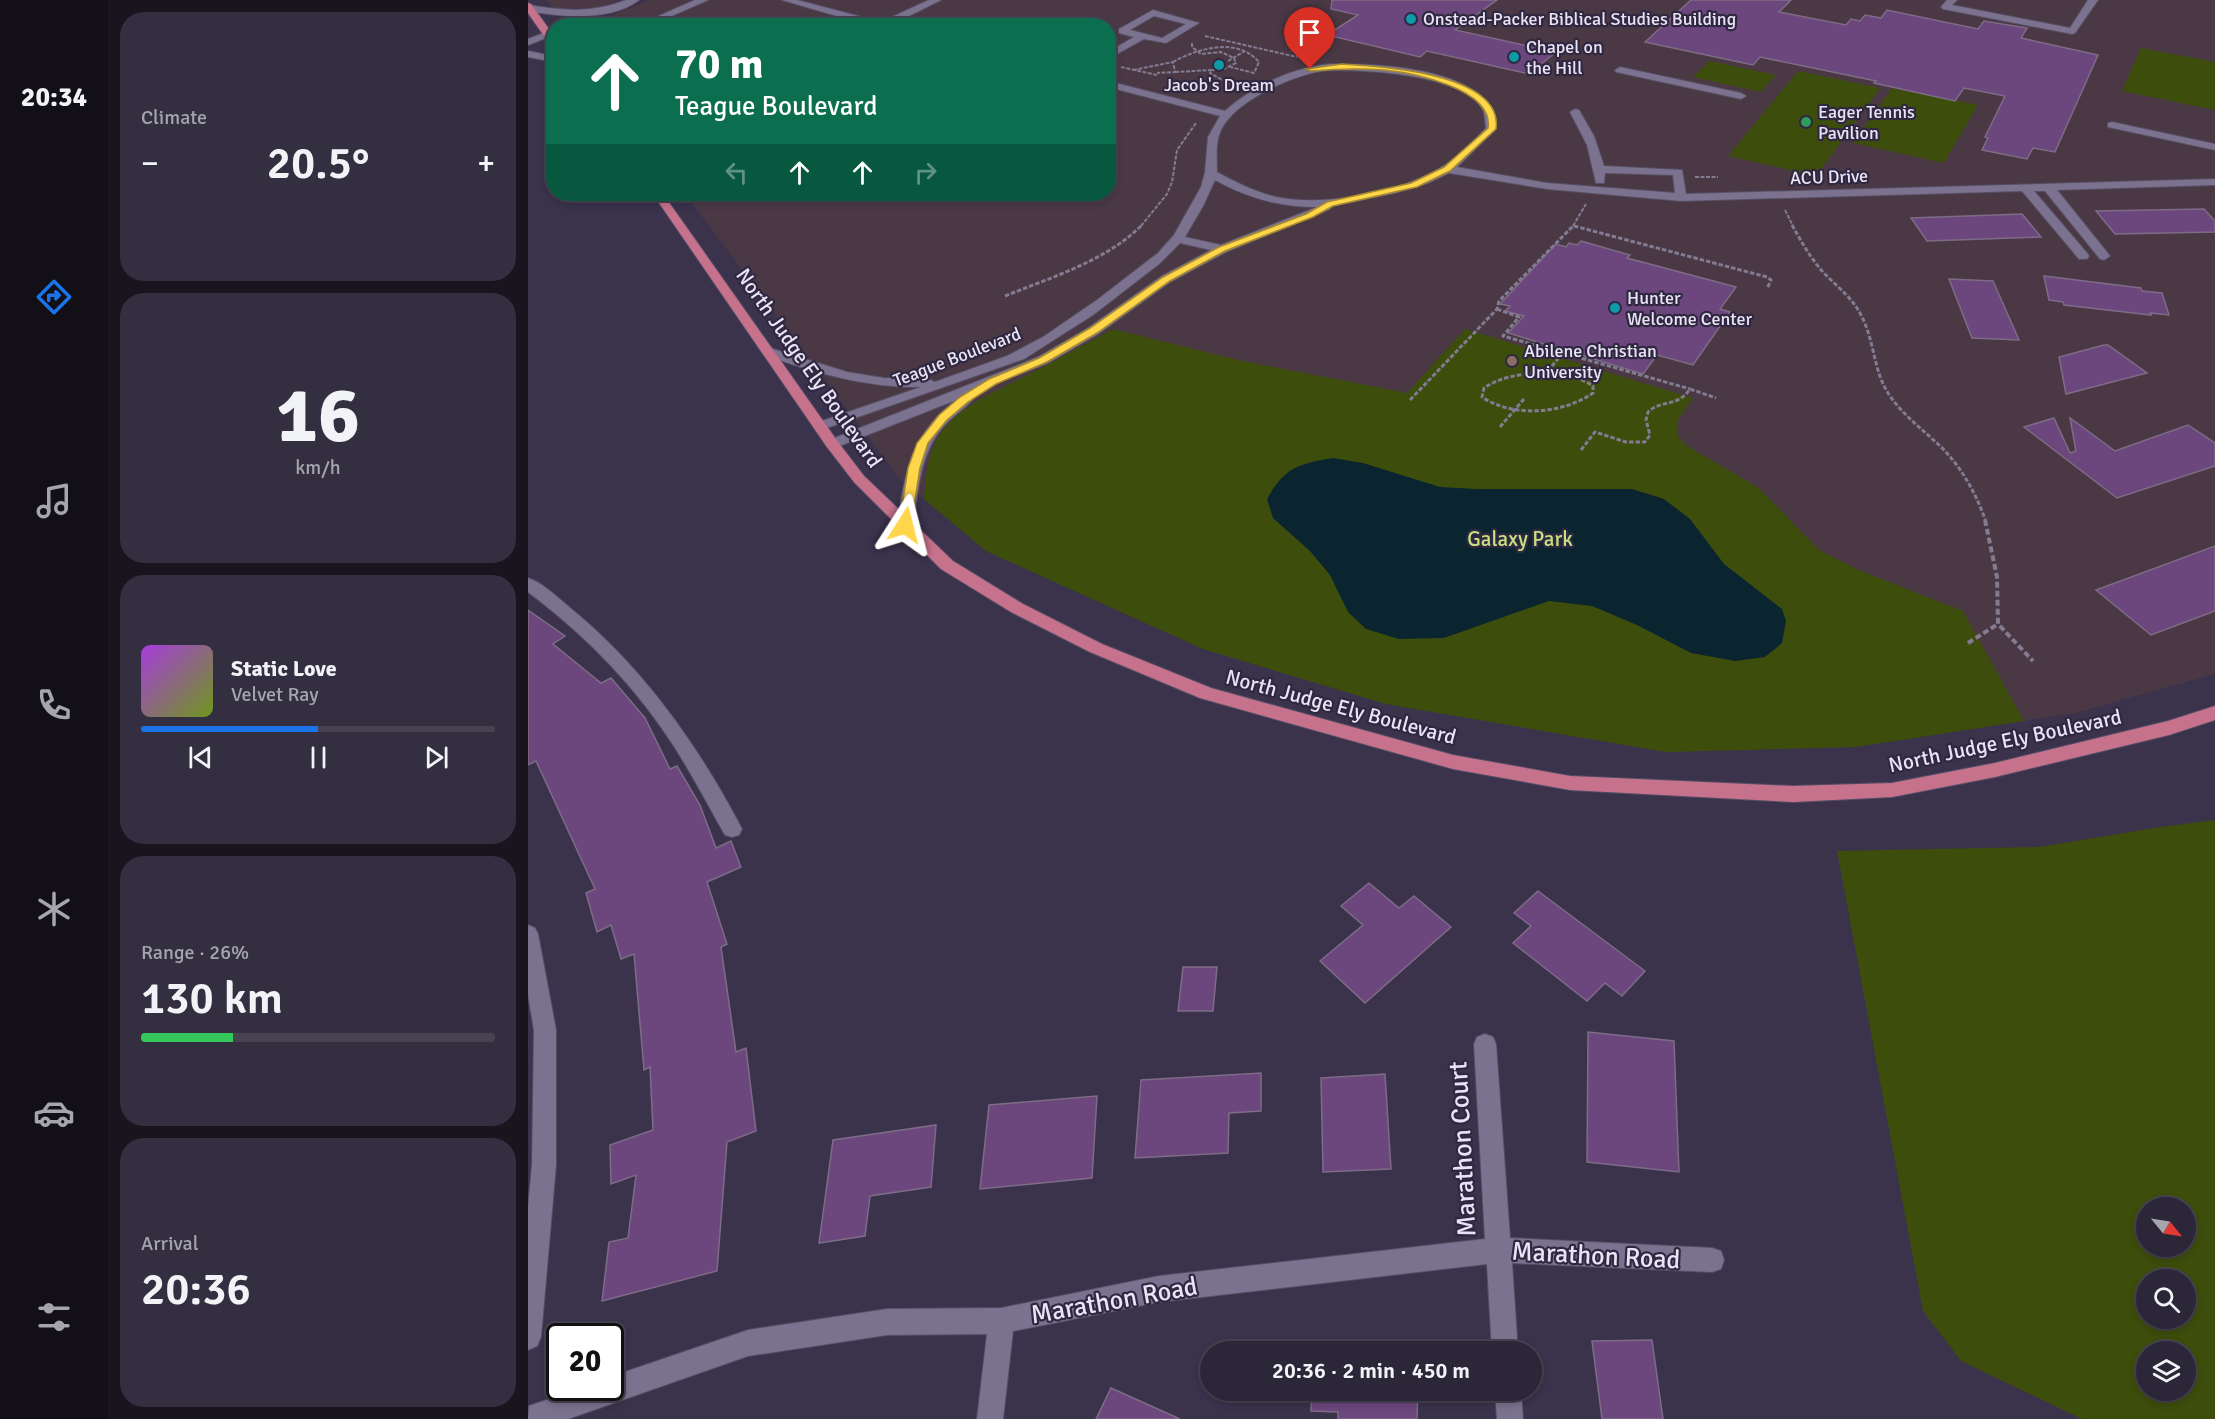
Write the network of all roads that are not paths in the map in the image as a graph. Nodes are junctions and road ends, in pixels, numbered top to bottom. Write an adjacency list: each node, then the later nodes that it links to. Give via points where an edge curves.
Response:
1 (634, 0): 8 (street)
2 (703, 0): 11 (street)
3 (787, 0): 9 (street)
4 (936, 0): 14 (street)
5 (1952, 0): 6 (street, via 1946,7 2072,31)
6 (2093, 0)
7 (529, 7): 8 (street, via 567,14); 15 (main road)
8 (613, 9): 10 (street)
9 (846, 15): 12 (street); 13 (street)
10 (590, 18)
11 (659, 18)
12 (840, 18)
13 (857, 18)
14 (899, 18)
15 (546, 28)
16 (546, 35): 18 (street)
17 (1143, 36): 17 (street, via 1163,41 1194,23 1153,13 1122,31); 20 (street)
18 (528, 42)
19 (528, 54): 21 (street)
20 (1116, 56)
21 (546, 57)
22 (1620, 70): 24 (street)
23 (1116, 86): 26 (street)
24 (1741, 96)
25 (1575, 112): 30 (street)
26 (1228, 115): 29 (street, Teague Boulevard, via 1284,78 1310,69 1384,68 1421,75 1470,92 1482,100 1493,120 1491,129); 31 (street, Teague Boulevard, via 1218,125 1209,147)
27 (2112, 125): 28 (street)
28 (2215, 147)
29 (1447, 169): 35 (street, ACU Drive); 38 (street, Teague Boulevard, via 1414,185)
30 (1600, 169): 35 (street); 36 (street, via 1678,172)
31 (1210, 172): 38 (street, Teague Boulevard, via 1236,188 1267,198 1317,206); 39 (street, Teague Boulevard, via 1204,193)
32 (2215, 182): 33 (street, ACU Drive)
33 (2047, 186): 34 (street, ACU Drive); 42 (street)
34 (2024, 187): 36 (street, ACU Drive); 41 (street)
35 (1594, 191): 36 (street, ACU Drive)
36 (1681, 198)
37 (663, 201): 43 (main road, North Judge Ely Boulevard)
38 (1330, 204): 40 (street, Teague Boulevard)
39 (1178, 239): 40 (street); 44 (street, Teague Boulevard, via 1077,323 1017,357)
40 (1222, 249): 45 (street, Teague Boulevard, via 1166,279 1094,331 1043,360)
41 (2083, 256)
42 (2104, 256)
43 (770, 352): 44 (street, via 862,381); 46 (main road, North Judge Ely Boulevard)
44 (951, 381): 46 (street, Teague Boulevard)
45 (993, 381): 47 (street, Teague Boulevard); 48 (street, via 943,417 922,443)
46 (821, 426): 47 (main road, North Judge Ely Boulevard)
47 (832, 444): 48 (main road, North Judge Ely Boulevard, via 859,479)
48 (905, 525): 50 (main road, North Judge Ely Boulevard, via 947,565 1017,608 1096,648 1206,693 1453,762 1570,783 1793,794 1892,790 1995,771)
49 (528, 584): 51 (street, via 584,627 632,678 682,744)
50 (2215, 713)
51 (732, 829)
52 (528, 934): 57 (street, via 544,1030 544,1165)
53 (1485, 1044): 54 (street, Marathon Court)
54 (1497, 1250): 55 (street, Marathon Road); 56 (street, Marathon Road, via 1159,1289); 58 (street, Marathon Court)
55 (1712, 1260)
56 (1001, 1321): 60 (street, Marathon Road, via 887,1322 748,1343); 61 (street)
57 (528, 1337)
58 (1504, 1341)
59 (1509, 1401): 62 (street)
60 (529, 1419)
61 (990, 1419)
62 (1510, 1419)

